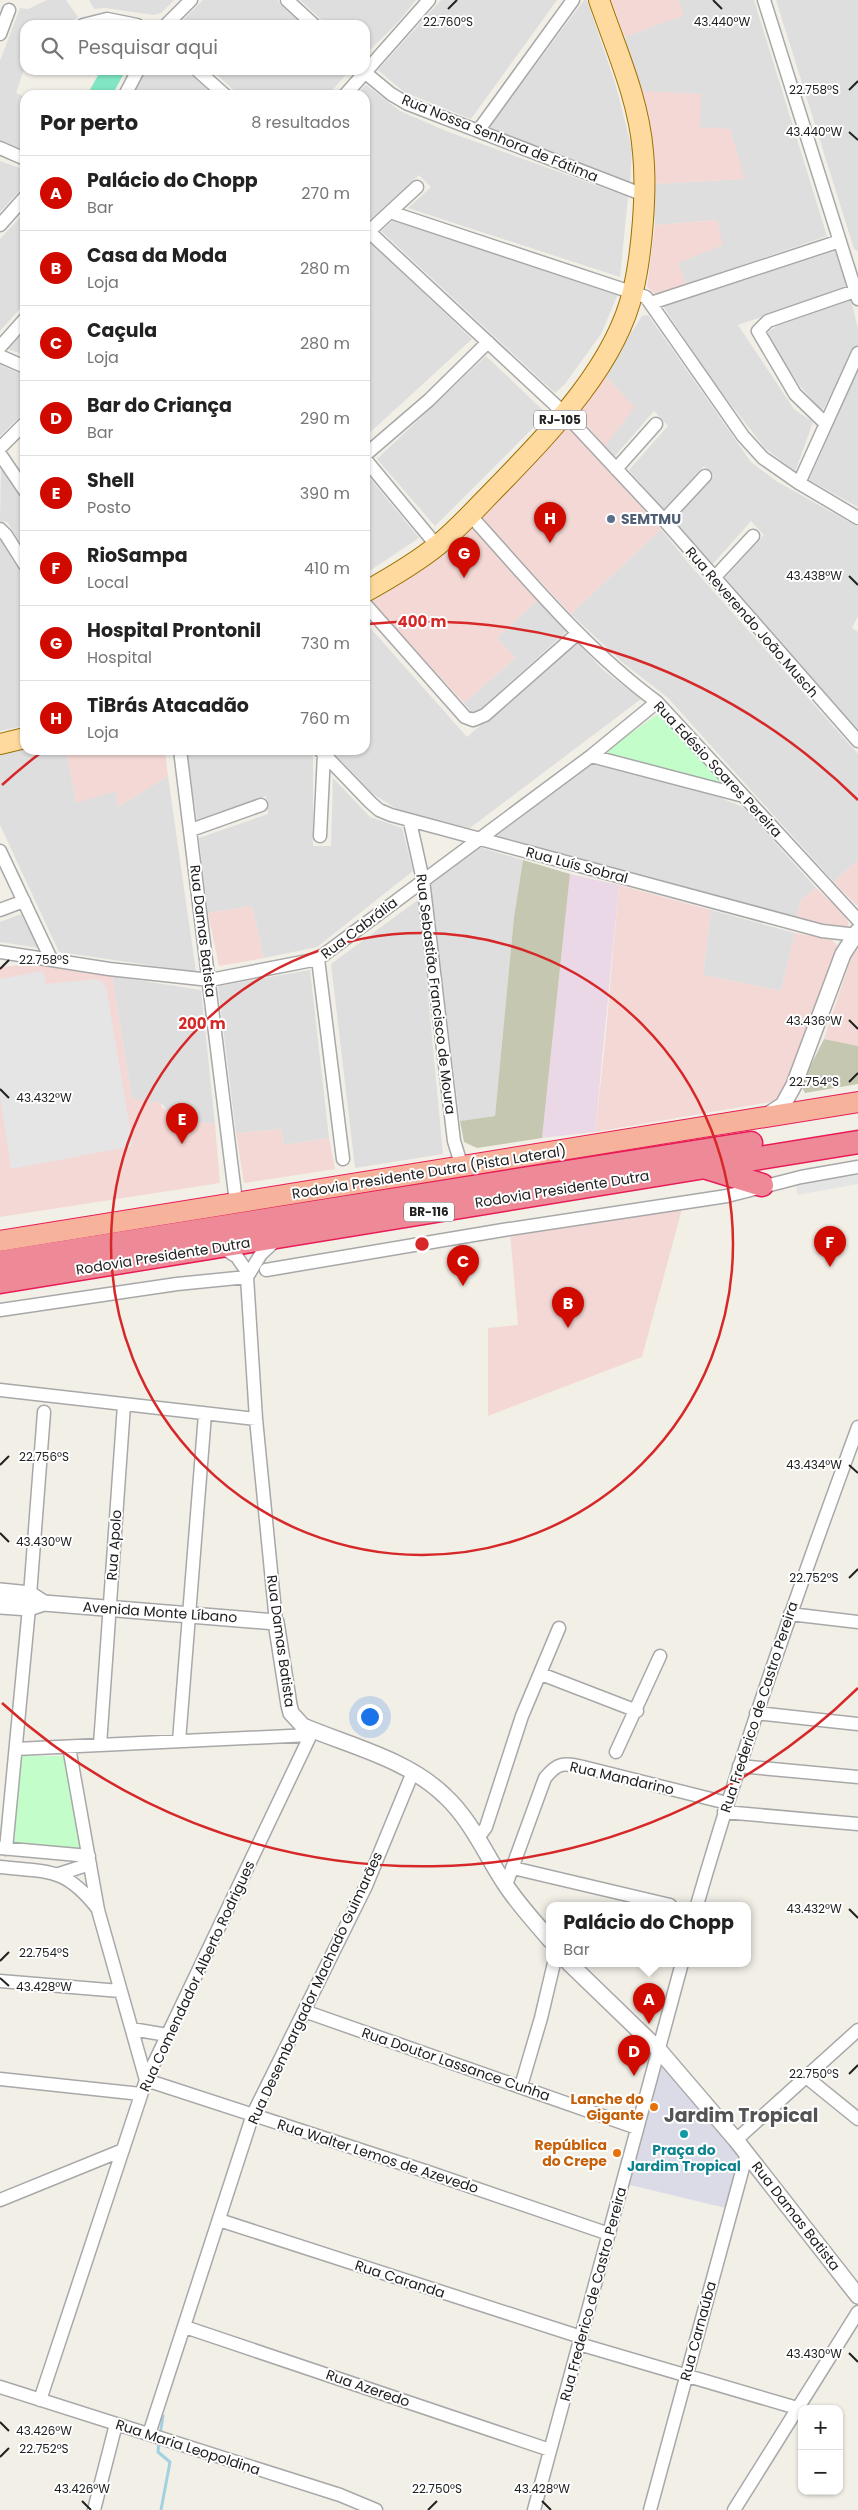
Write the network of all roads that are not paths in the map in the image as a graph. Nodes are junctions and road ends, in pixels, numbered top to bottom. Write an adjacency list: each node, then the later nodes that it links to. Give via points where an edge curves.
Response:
1 (191, 0): 8 (street)
2 (287, 0): 9 (street)
3 (429, 0): 11 (street)
4 (573, 0): 19 (street)
5 (600, 0): 23 (main road, RJ-105, via 640,126)
6 (764, 0): 29 (street)
7 (9, 10): 10 (street)
8 (171, 20)
9 (309, 20)
10 (0, 34)
11 (370, 65)
12 (135, 75): 16 (street)
13 (203, 75): 17 (street)
14 (362, 75): 18 (street)
15 (368, 75): 19 (street, Rua Nossa Senhora de Fátima, via 408,104)
16 (128, 90)
17 (219, 90)
18 (349, 90)
19 (478, 131): 23 (street, Rua Nossa Senhora de Fátima)
20 (0, 148): 21 (street)
21 (20, 157)
22 (417, 187): 25 (street)
23 (644, 195): 32 (main road, RJ-105)
24 (20, 202): 26 (street)
25 (390, 212): 27 (street); 32 (street)
26 (0, 224)
27 (370, 228)
28 (370, 235): 36 (street, Rua Reverendo João Musch)
29 (840, 241): 30 (street); 34 (street)
30 (845, 258): 31 (street); 33 (street)
31 (858, 264)
32 (633, 291): 34 (street); 41 (main road, RJ-105, via 614,338 588,384)
33 (857, 295): 42 (street, via 768,321 758,331 795,394)
34 (651, 303): 51 (street, via 743,436 762,458)
35 (20, 325): 37 (street)
36 (488, 342): 41 (street, Rua Reverendo João Musch); 46 (street, via 429,400)
37 (0, 347)
38 (858, 352): 42 (street)
39 (0, 356): 40 (street)
40 (20, 365)
41 (565, 414): 49 (street, Rua Reverendo João Musch); 53 (main road, RJ-105)
42 (825, 423): 51 (street)
43 (656, 424): 49 (street)
44 (20, 428): 45 (street)
45 (0, 448)
46 (370, 451)
47 (0, 454): 52 (street)
48 (370, 466): 58 (street)
49 (616, 469): 55 (street, Rua Reverendo João Musch)
50 (704, 476): 55 (street)
51 (799, 483): 54 (street)
52 (20, 484)
53 (470, 515): 58 (main road, RJ-105); 63 (street, Rua Edésio Soares Pereira)
54 (858, 518)
55 (664, 520): 60 (street, Rua Reverendo João Musch)
56 (0, 529): 59 (street)
57 (753, 536): 60 (street)
58 (437, 546): 61 (main road, RJ-105)
59 (20, 557)
60 (714, 578): 66 (street, Rua Reverendo João Musch)
61 (370, 589)
62 (370, 610): 63 (street, via 465,717 473,720 485,715)
63 (578, 633): 64 (street, Rua Edésio Soares Pereira, via 621,674)
64 (657, 702): 71 (street, Rua Cabrália); 72 (street, Rua Edésio Soares Pereira)
65 (20, 739): 67 (main road)
66 (858, 741)
67 (0, 744)
68 (181, 755): 75 (street, Rua Damas Batista)
69 (322, 755): 76 (street)
70 (325, 755): 74 (street, Rua Luís Sobral, via 379,810)
71 (590, 756): 72 (street); 77 (street, Rua Cabrália)
72 (740, 795): 82 (street, Rua Edésio Soares Pereira, via 757,810)
73 (261, 805): 75 (street)
74 (410, 822): 77 (street, Rua Luís Sobral); 79 (street, Rua Sebastião Francisco de Moura)
75 (191, 830): 86 (street, Rua Damas Batista)
76 (320, 836)
77 (477, 839): 79 (street, Rua Cabrália); 82 (street, Rua Luís Sobral, via 822,931)
78 (0, 851): 80 (street)
79 (423, 880): 85 (street, Rua Cabrália); 94 (street, Rua Sebastião Francisco de Moura, via 454,1141)
80 (24, 901): 81 (street); 84 (street)
81 (0, 910)
82 (857, 930): 87 (street, via 843,954)
83 (0, 952): 84 (street, Rua Cabrália)
84 (51, 959): 86 (street, Rua Cabrália)
85 (318, 959): 86 (street, Rua Cabrália); 92 (street)
86 (210, 980): 97 (street, Rua Damas Batista)
87 (794, 1085): 88 (street, via 798,1095 807,1101); 89 (street, via 783,1105)
88 (849, 1104): 89 (highway, Rodovia Presidente Dutra (Pista Lateral))
89 (763, 1118): 94 (highway, Rodovia Presidente Dutra (Pista Lateral))
90 (858, 1128): 101 (highway, Rodovia Presidente Dutra / BR-116)
91 (858, 1142): 93 (highway, Rodovia Presidente Dutra / BR-116)
92 (343, 1159)
93 (704, 1166): 96 (highway); 98 (highway, Rodovia Presidente Dutra / BR-116)
94 (462, 1167): 97 (highway, Rodovia Presidente Dutra (Pista Lateral))
95 (858, 1167): 96 (street)
96 (762, 1185): 102 (street, via 727,1196)
97 (236, 1202): 99 (highway, Rodovia Presidente Dutra (Pista Lateral))
98 (278, 1238): 100 (highway, Rodovia Presidente Dutra / BR-116); 103 (street, via 261,1254)
99 (0, 1240)
100 (220, 1245): 103 (street, via 237,1257); 104 (highway, Rodovia Presidente Dutra / BR-116)
101 (0, 1262)
102 (266, 1270)
103 (248, 1275): 105 (street); 110 (street, Rua Damas Batista)
104 (0, 1282)
105 (0, 1310)
106 (0, 1390): 107 (street)
107 (124, 1405): 109 (street); 115 (street, Rua Apolo)
108 (44, 1412): 113 (street)
109 (205, 1414): 110 (street); 116 (street)
110 (256, 1419): 118 (street, Rua Damas Batista)
111 (858, 1427): 117 (street, Rua Frederico de Castro Pereira)
112 (0, 1591): 113 (street, Avenida Monte Líbano)
113 (29, 1601): 114 (street, Avenida Monte Líbano); 115 (street, Avenida Monte Líbano); 130 (street)
114 (0, 1606)
115 (109, 1608): 116 (street, Avenida Monte Líbano); 128 (street, Rua Apolo)
116 (190, 1614): 118 (street, Avenida Monte Líbano); 127 (street)
117 (790, 1614): 119 (street); 124 (street, Rua Frederico de Castro Pereira)
118 (276, 1622): 126 (street, Rua Damas Batista, via 291,1714)
119 (858, 1622)
120 (559, 1628): 122 (street)
121 (660, 1656): 123 (street)
122 (541, 1674): 123 (street); 137 (street, via 522,1716 486,1826)
123 (637, 1711): 131 (street)
124 (756, 1713): 125 (street); 132 (street, Rua Frederico de Castro Pereira)
125 (858, 1724)
126 (312, 1732): 127 (street); 133 (street, Rua Damas Batista, via 369,1751); 156 (street, Rua Comendador Alberto Rodrigues)
127 (179, 1741): 128 (street)
128 (100, 1745): 129 (street)
129 (69, 1747): 130 (street); 139 (street)
130 (16, 1749): 138 (street)
131 (616, 1752)
132 (739, 1766): 134 (street); 135 (street, Rua Frederico de Castro Pereira)
133 (413, 1772): 137 (street, Rua Damas Batista, via 446,1796); 153 (street, Rua Desembargador Machado Guimarães, via 366,1886)
134 (858, 1777)
135 (725, 1807): 136 (street); 141 (street, Rua Mandarino, via 582,1767 557,1765 545,1778); 145 (street, Rua Frederico de Castro Pereira)
136 (858, 1824)
137 (478, 1838): 143 (street, Rua Damas Batista)
138 (3, 1849): 139 (street)
139 (90, 1860): 142 (street); 146 (street)
140 (0, 1867): 142 (street)
141 (513, 1868): 143 (street, Rua Mandarino); 144 (street)
142 (59, 1874): 146 (street, via 81,1890)
143 (506, 1885): 147 (street, Rua Damas Batista)
144 (657, 1902)
145 (698, 1902)
146 (98, 1910): 152 (street)
147 (546, 1935)
148 (553, 1967): 161 (street)
149 (573, 1967): 157 (street, Rua Damas Batista)
150 (681, 1967): 157 (street, Rua Frederico de Castro Pereira)
151 (0, 1981): 152 (street)
152 (120, 1991): 154 (street)
153 (304, 2011): 161 (street, Rua Doutor Lassance Cunha); 163 (street, Rua Desembargador Machado Guimarães)
154 (132, 2029): 156 (street); 160 (street)
155 (858, 2030): 158 (street)
156 (168, 2035): 160 (street, Rua Comendador Alberto Rodrigues)
157 (659, 2050): 165 (street, Rua Frederico de Castro Pereira); 166 (street, Rua Damas Batista)
158 (805, 2076): 164 (street); 166 (street)
159 (0, 2079): 162 (street)
160 (146, 2080): 162 (street, Rua Comendador Alberto Rodrigues); 163 (street, Rua Walter Lemos de Azevedo)
161 (521, 2086): 165 (street, Rua Doutor Lassance Cunha)
162 (141, 2094): 167 (street, Rua Comendador Alberto Rodrigues)
163 (253, 2114): 170 (street, Rua Desembargador Machado Guimarães); 171 (street, Rua Walter Lemos de Azevedo)
164 (858, 2119)
165 (637, 2128): 171 (street, Rua Frederico de Castro Pereira)
166 (736, 2140): 168 (street, Rua Damas Batista)
167 (123, 2150): 169 (street); 178 (street, Rua Comendador Alberto Rodrigues)
168 (746, 2153): 172 (street, Rua Damas Batista); 176 (street, Rua Carnaúba)
169 (0, 2200)
170 (219, 2220): 174 (street, Rua Desembargador Machado Guimarães); 175 (street, Rua Caranda)
171 (609, 2234): 175 (street, Rua Frederico de Castro Pereira)
172 (858, 2296)
173 (858, 2312): 179 (street)
174 (185, 2327): 181 (street, Rua Desembargador Machado Guimarães); 182 (street, Rua Azeredo)
175 (580, 2340): 176 (street, Rua Caranda); 182 (street, Rua Frederico de Castro Pereira)
176 (686, 2375): 179 (street, Rua Caranda); 187 (street, Rua Carnaúba)
177 (0, 2387): 178 (street, Rua Maria Leopoldina)
178 (40, 2400): 180 (street, Rua Maria Leopoldina)
179 (797, 2408): 188 (street)
180 (116, 2424): 181 (street, Rua Maria Leopoldina); 184 (street)
181 (155, 2436): 183 (street, Rua Maria Leopoldina)
182 (550, 2450): 186 (street, Rua Frederico de Castro Pereira)
183 (359, 2506): 185 (street, Rua Maria Leopoldina)
184 (94, 2510)
185 (376, 2510)
186 (534, 2510)
187 (650, 2510)
188 (734, 2510)

